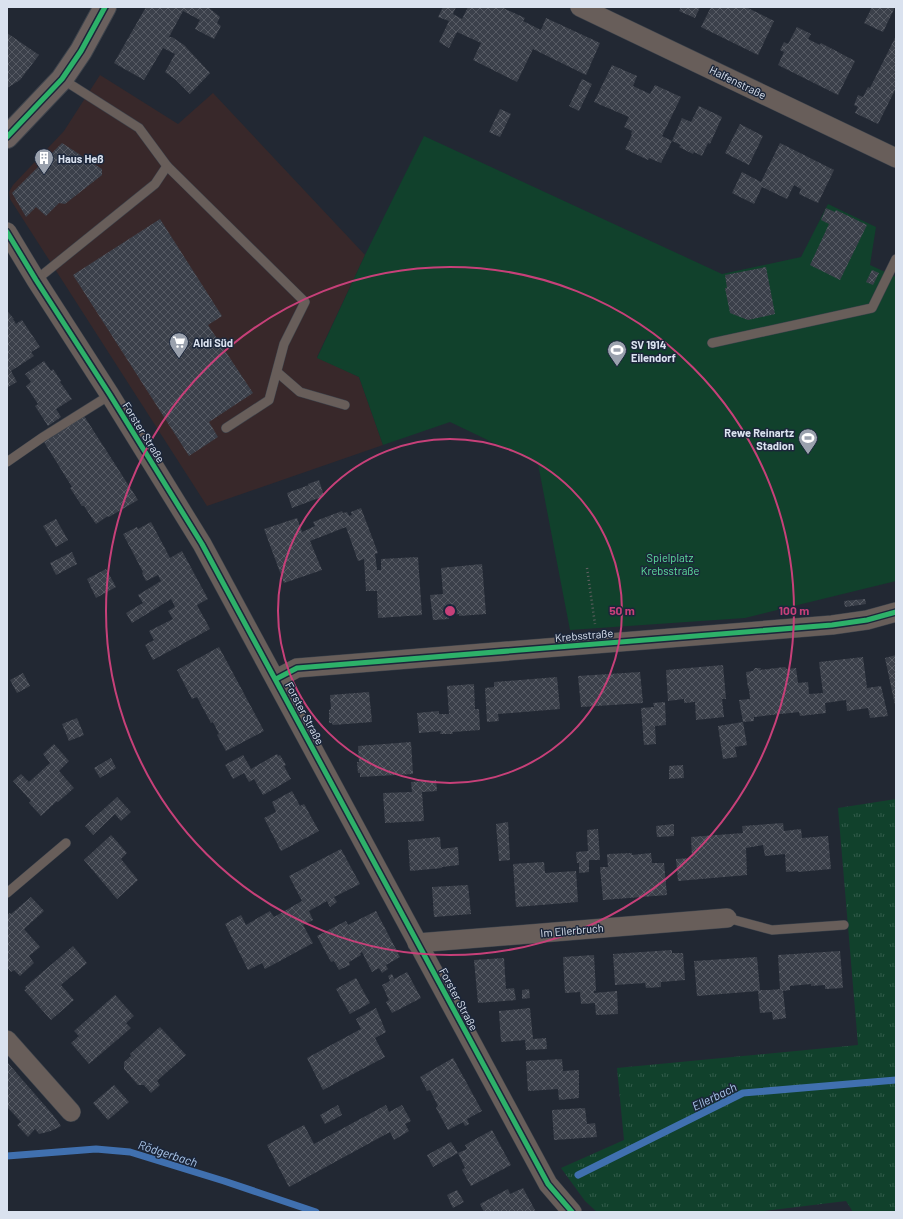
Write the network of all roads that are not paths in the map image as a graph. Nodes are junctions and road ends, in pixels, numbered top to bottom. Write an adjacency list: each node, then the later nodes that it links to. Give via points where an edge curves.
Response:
1 (105, 7): 3 (main road)
2 (586, 8): 5 (street, Halfenstraße)
3 (62, 79): 4 (main road); 6 (lane, via 139,128)
4 (7, 137)
5 (896, 158)
6 (167, 166): 9 (lane, via 155,184); 11 (lane, via 305,302 284,344)
7 (7, 232): 9 (street, Forster Straße)
8 (896, 259): 10 (lane, via 872,308)
9 (36, 280): 12 (street, Forster Straße)
10 (712, 343)
11 (277, 372): 13 (lane, via 300,392); 14 (lane, via 269,400)
12 (110, 395): 15 (lane); 17 (street, Forster Straße, via 202,544)
13 (345, 405)
14 (226, 428)
15 (7, 462)
16 (896, 612): 17 (street, Krebsstraße, via 867,620 832,625 297,668)
17 (276, 679): 22 (street, Forster Straße)
18 (66, 843): 19 (lane)
19 (7, 893)
20 (727, 918): 21 (lane, via 772,930); 22 (street, Im Ellerbruch)
21 (844, 925)
22 (417, 943): 25 (street, Forster Straße, via 548,1184)
23 (7, 1040): 24 (street)
24 (71, 1112)
25 (572, 1212)

